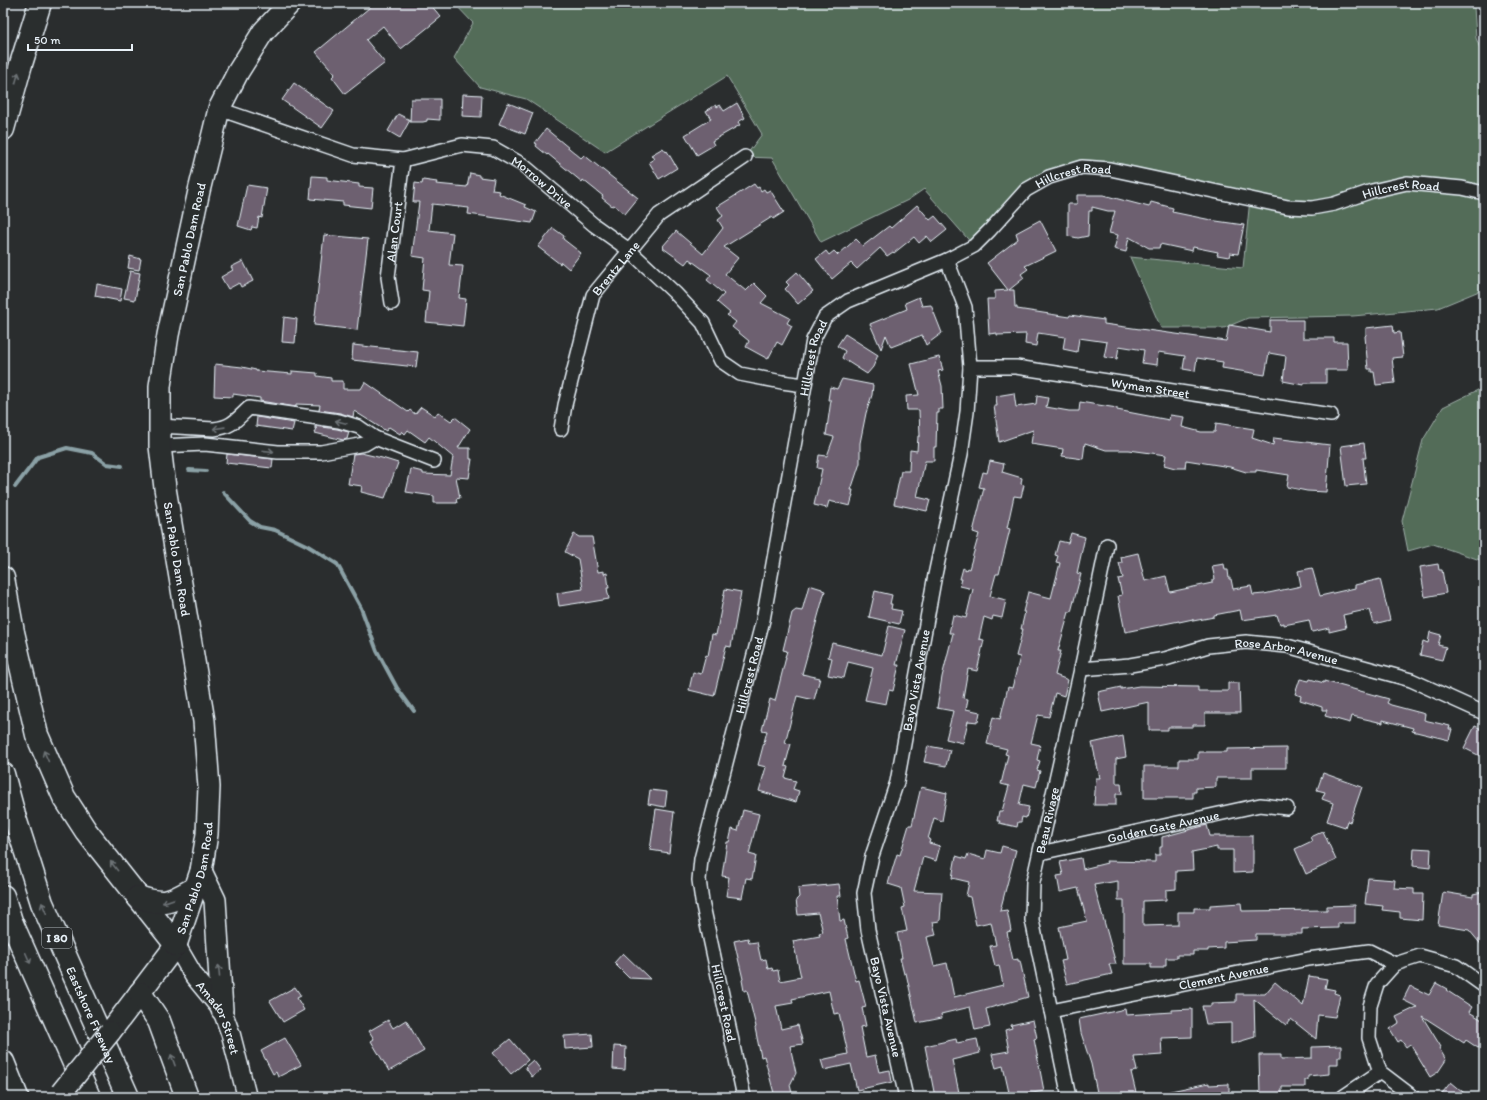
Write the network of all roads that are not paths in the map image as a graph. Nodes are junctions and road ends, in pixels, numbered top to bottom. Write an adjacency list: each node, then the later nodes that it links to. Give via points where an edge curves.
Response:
1 (40, 3): 4 (highway, one-way to 1)
2 (290, 3): 3 (main road, San Pablo Dam Road, via 262,32)
3 (219, 109): 6 (street, Morrow Drive, via 353,155); 15 (main road, San Pablo Dam Road, via 168,335 160,386)
4 (3, 129)
5 (745, 157): 8 (street, Brentz Lane, via 658,215)
6 (402, 160): 8 (street, Morrow Drive, via 462,145 493,148 524,165 594,225); 10 (street, Alan Court, via 388,277)
7 (1484, 193): 9 (street, Hillcrest Road, via 1462,188 1407,183 1334,204 1312,208 1288,208 1110,169 1082,167 1049,177 1026,190 974,246)
8 (629, 250): 12 (street, Morrow Drive, via 703,323 721,361 740,374); 14 (street, Brentz Lane, via 593,295)
9 (947, 260): 11 (street, Bayo Vista Avenue, via 965,307); 12 (street, Hillcrest Road, via 848,301 825,317 813,340)
10 (392, 303)
11 (970, 367): 13 (street, Wyman Street, via 1016,367); 43 (street, Bayo Vista Avenue, via 961,454 896,782 872,856 864,893 868,930)
12 (804, 385): 42 (street, Hillcrest Road, via 763,620 701,860 702,901)
13 (1330, 415)
14 (561, 429)
15 (159, 436): 16 (street, one-way to 16, via 278,452 321,452 365,444); 16 (street, one-way to 15, via 359,427 339,421 249,408 231,425 222,428); 25 (main road, San Pablo Dam Road, via 204,721 210,787 207,834)
16 (375, 438): 17 (street)
17 (434, 461)
18 (1107, 545): 20 (street, Beau Rivage)
19 (3, 578): 27 (highway, one-way to 19, via 86,831 64,797 37,736)
20 (1081, 669): 21 (street, Rose Arbor Avenue, via 1165,659 1208,646 1246,642 1287,646 1411,680); 24 (street, Beau Rivage)
21 (1484, 713)
22 (3, 774): 39 (highway, Eastshore Freeway / I 80, one-way to 22, via 42,903)
23 (1287, 808): 24 (street, Golden Gate Avenue, via 1260,805)
24 (1040, 853): 33 (street, Beau Rivage, via 1033,882 1032,920)
25 (199, 879): 27 (highway, one-way to 27, via 179,897 162,903); 28 (main road, San Pablo Dam Road); 32 (main road, one-way to 25, via 215,900)
26 (3, 896): 38 (highway, I 80, one-way to 38, via 11,921)
27 (138, 897): 28 (highway)
28 (176, 944): 31 (main road, San Pablo Dam Road); 32 (street, Amador Street, via 194,976)
29 (1396, 964): 30 (street, via 1420,956 1456,966); 33 (street, Clement Avenue, via 1369,951 1308,959); 35 (street, via 1377,984 1370,1006 1369,1038)
30 (1484, 986)
31 (140, 993): 36 (main road, San Pablo Dam Road, bridge); 40 (highway, one-way to 31, via 159,1021)
32 (222, 1010): 41 (street, Amador Street)
33 (1050, 1011): 44 (street, Beau Rivage)
34 (3, 1062): 37 (highway)
35 (1380, 1072): 45 (street); 46 (street)
36 (60, 1095)
37 (17, 1097)
38 (89, 1097)
39 (128, 1097)
40 (187, 1097)
41 (247, 1097)
42 (744, 1097)
43 (906, 1097)
44 (1069, 1097)
45 (1343, 1097)
46 (1414, 1097)

